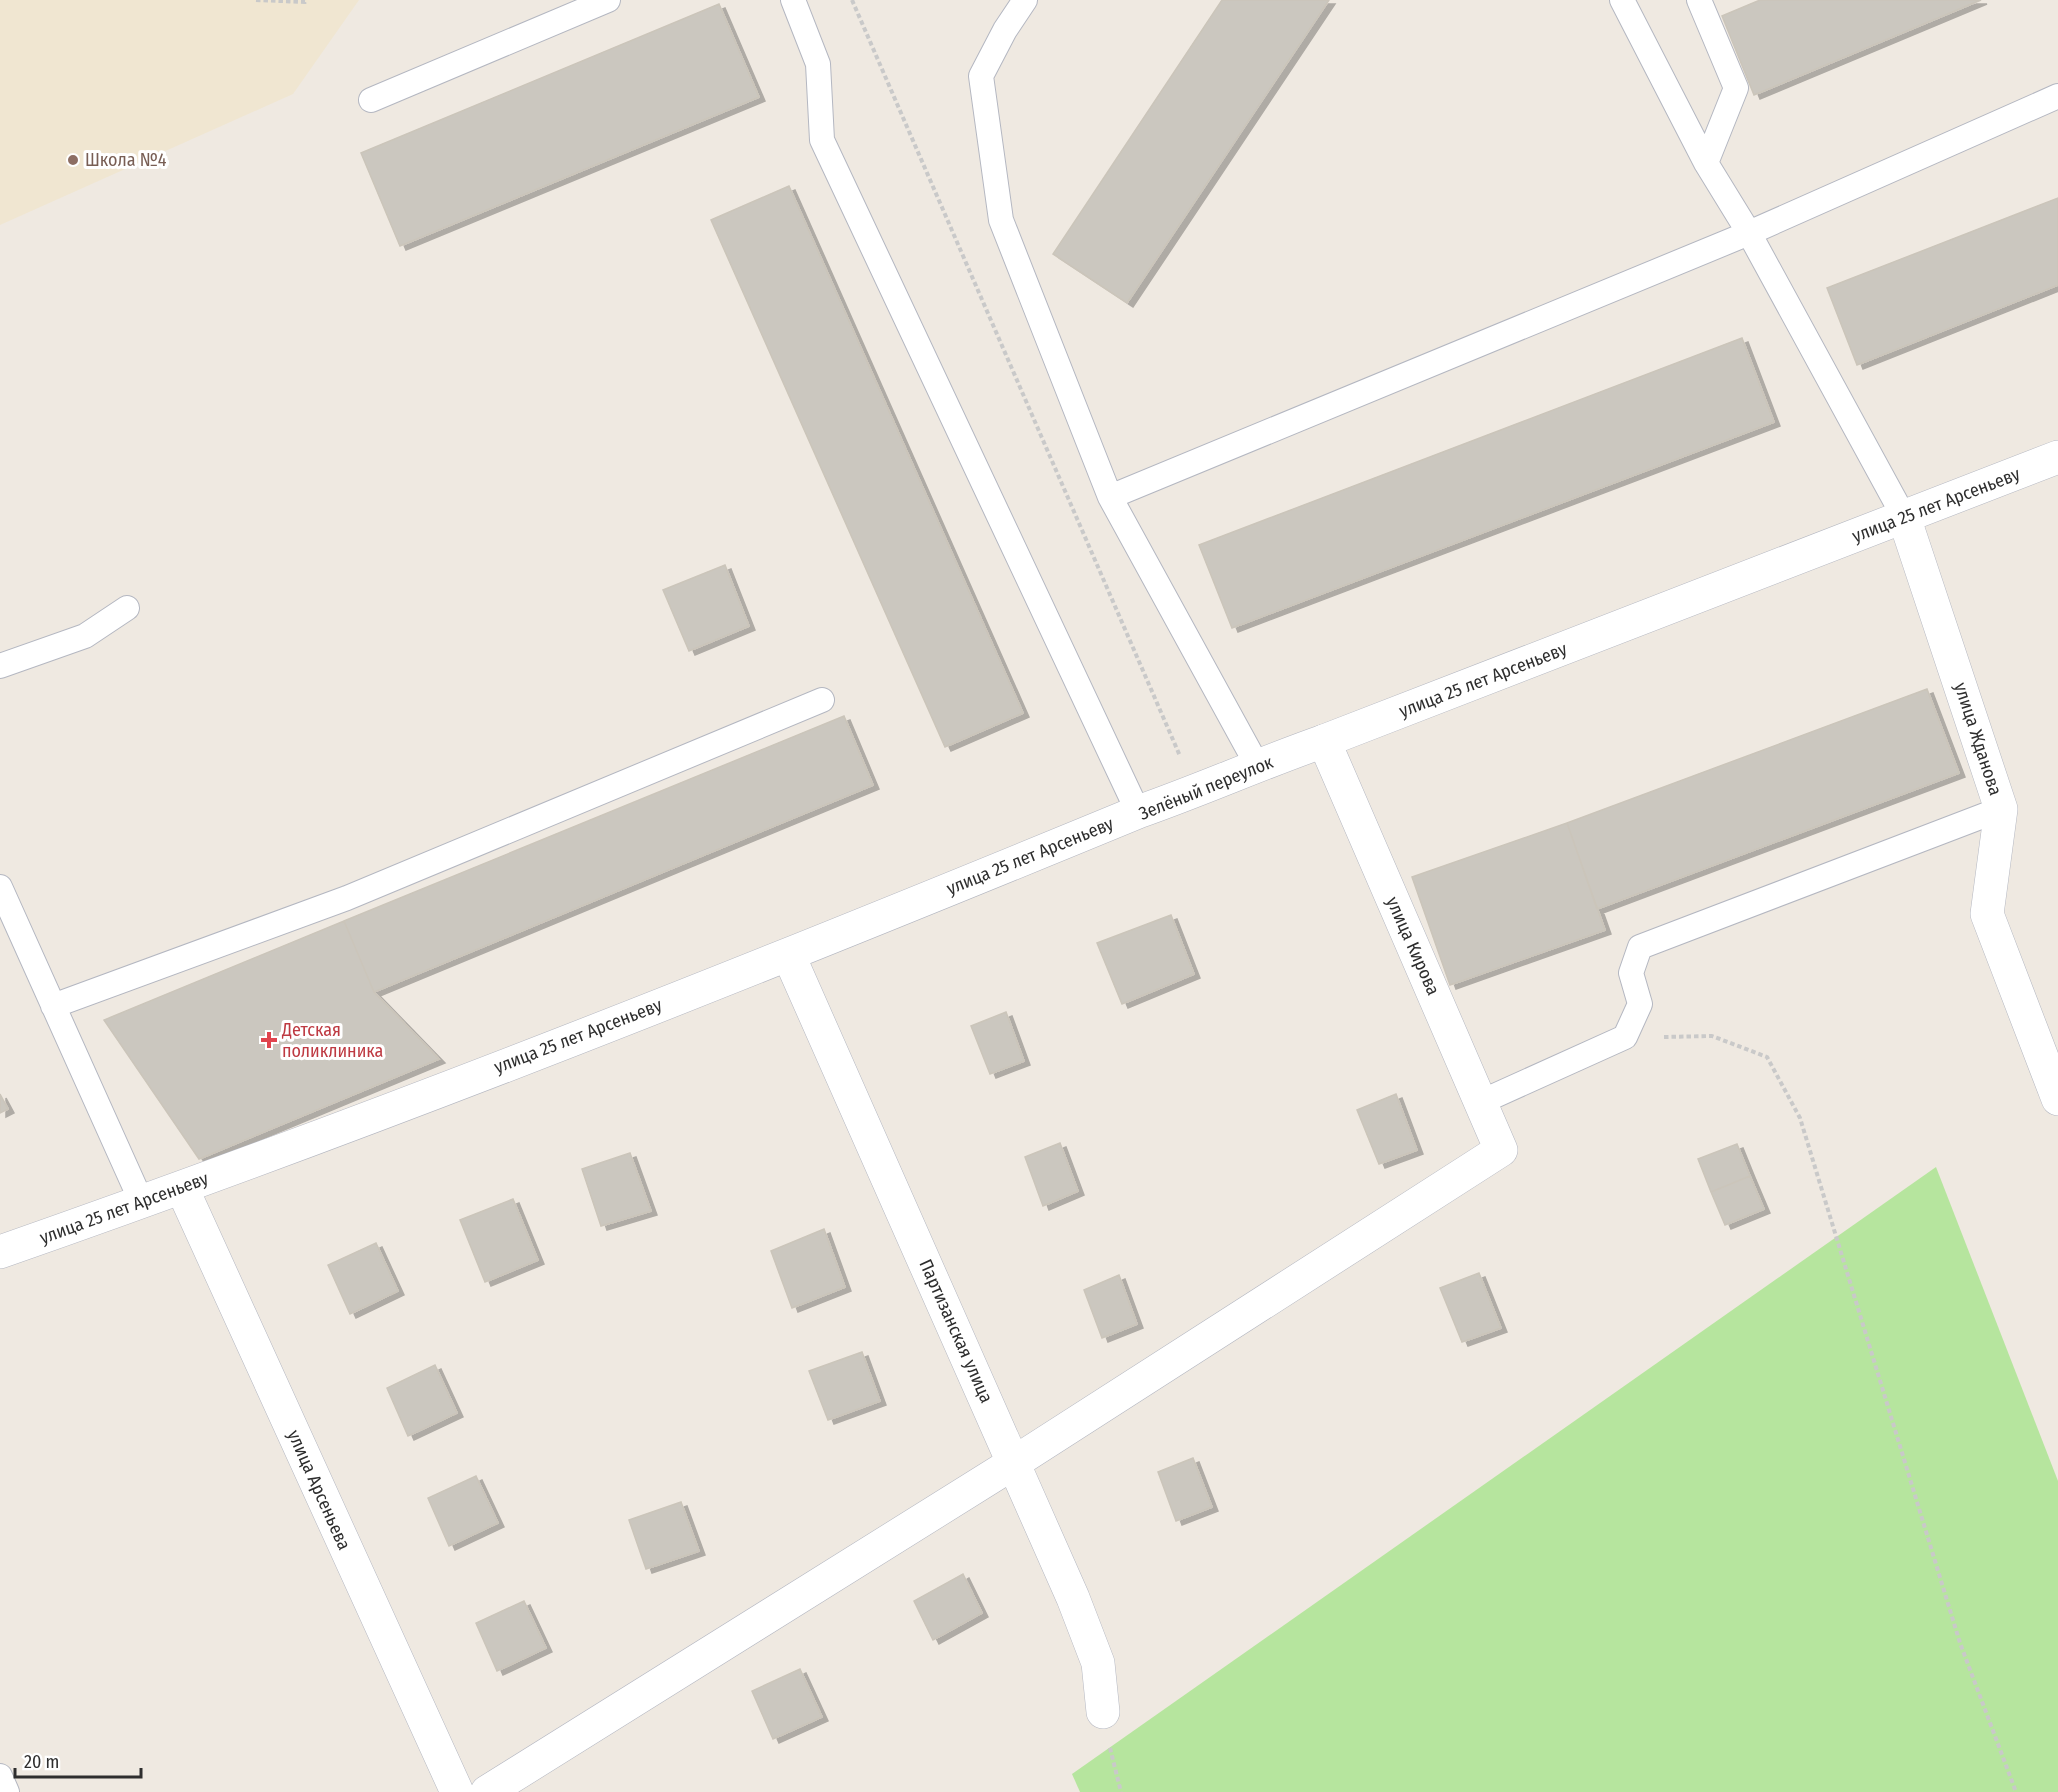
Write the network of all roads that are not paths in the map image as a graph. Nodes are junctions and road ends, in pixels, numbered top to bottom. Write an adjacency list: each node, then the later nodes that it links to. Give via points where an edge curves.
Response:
1 (608, 0): 7 (lane)
2 (793, 0): 19 (lane, via 818,64 822,140)
3 (1025, 0): 11 (lane, via 981,76 1001,220)
4 (1622, 0): 8 (lane)
5 (1699, 0): 8 (lane, via 1736,88)
6 (2058, 96): 9 (lane)
7 (371, 100)
8 (1706, 163): 9 (lane)
9 (1749, 233): 11 (lane); 12 (lane)
10 (2058, 457): 12 (street, улица 25 лет Арсеньеву)
11 (1110, 497): 17 (lane)
12 (1904, 517): 16 (street, улица 25 лет Арсеньеву); 18 (street, улица Жданова)
13 (127, 608): 14 (lane, via 85,636)
14 (0, 666)
15 (822, 700): 22 (lane, via 347,898)
16 (1324, 741): 17 (street, улица 25 лет Арсеньеву); 21 (street, Зелёный переулок); 24 (street, улица Кирова)
17 (1257, 765): 19 (street, улица 25 лет Арсеньеву)
18 (2001, 809): 23 (street, улица Жданова, via 1987,914); 24 (lane, via 1640,947 1631,974 1640,1004 1625,1036)
19 (1138, 812): 21 (street, улица 25 лет Арсеньеву)
20 (0, 887): 22 (lane)
21 (789, 956): 25 (street, улица 25 лет Арсеньеву); 28 (street, Партизанская улица)
22 (53, 1006): 26 (lane)
23 (2058, 1099)
24 (1481, 1102): 28 (street, улица Кирова, via 1501,1150)
25 (182, 1188): 26 (street, улица 25 лет Арсеньеву); 32 (street, улица Арсеньева)
26 (142, 1203): 27 (street, улица 25 лет Арсеньеву)
27 (0, 1252)
28 (1015, 1462): 29 (street, Партизанская улица, via 1098,1663); 33 (street)
29 (1102, 1712)
30 (0, 1776): 31 (lane)
31 (7, 1792)
32 (457, 1792)
33 (487, 1792)

